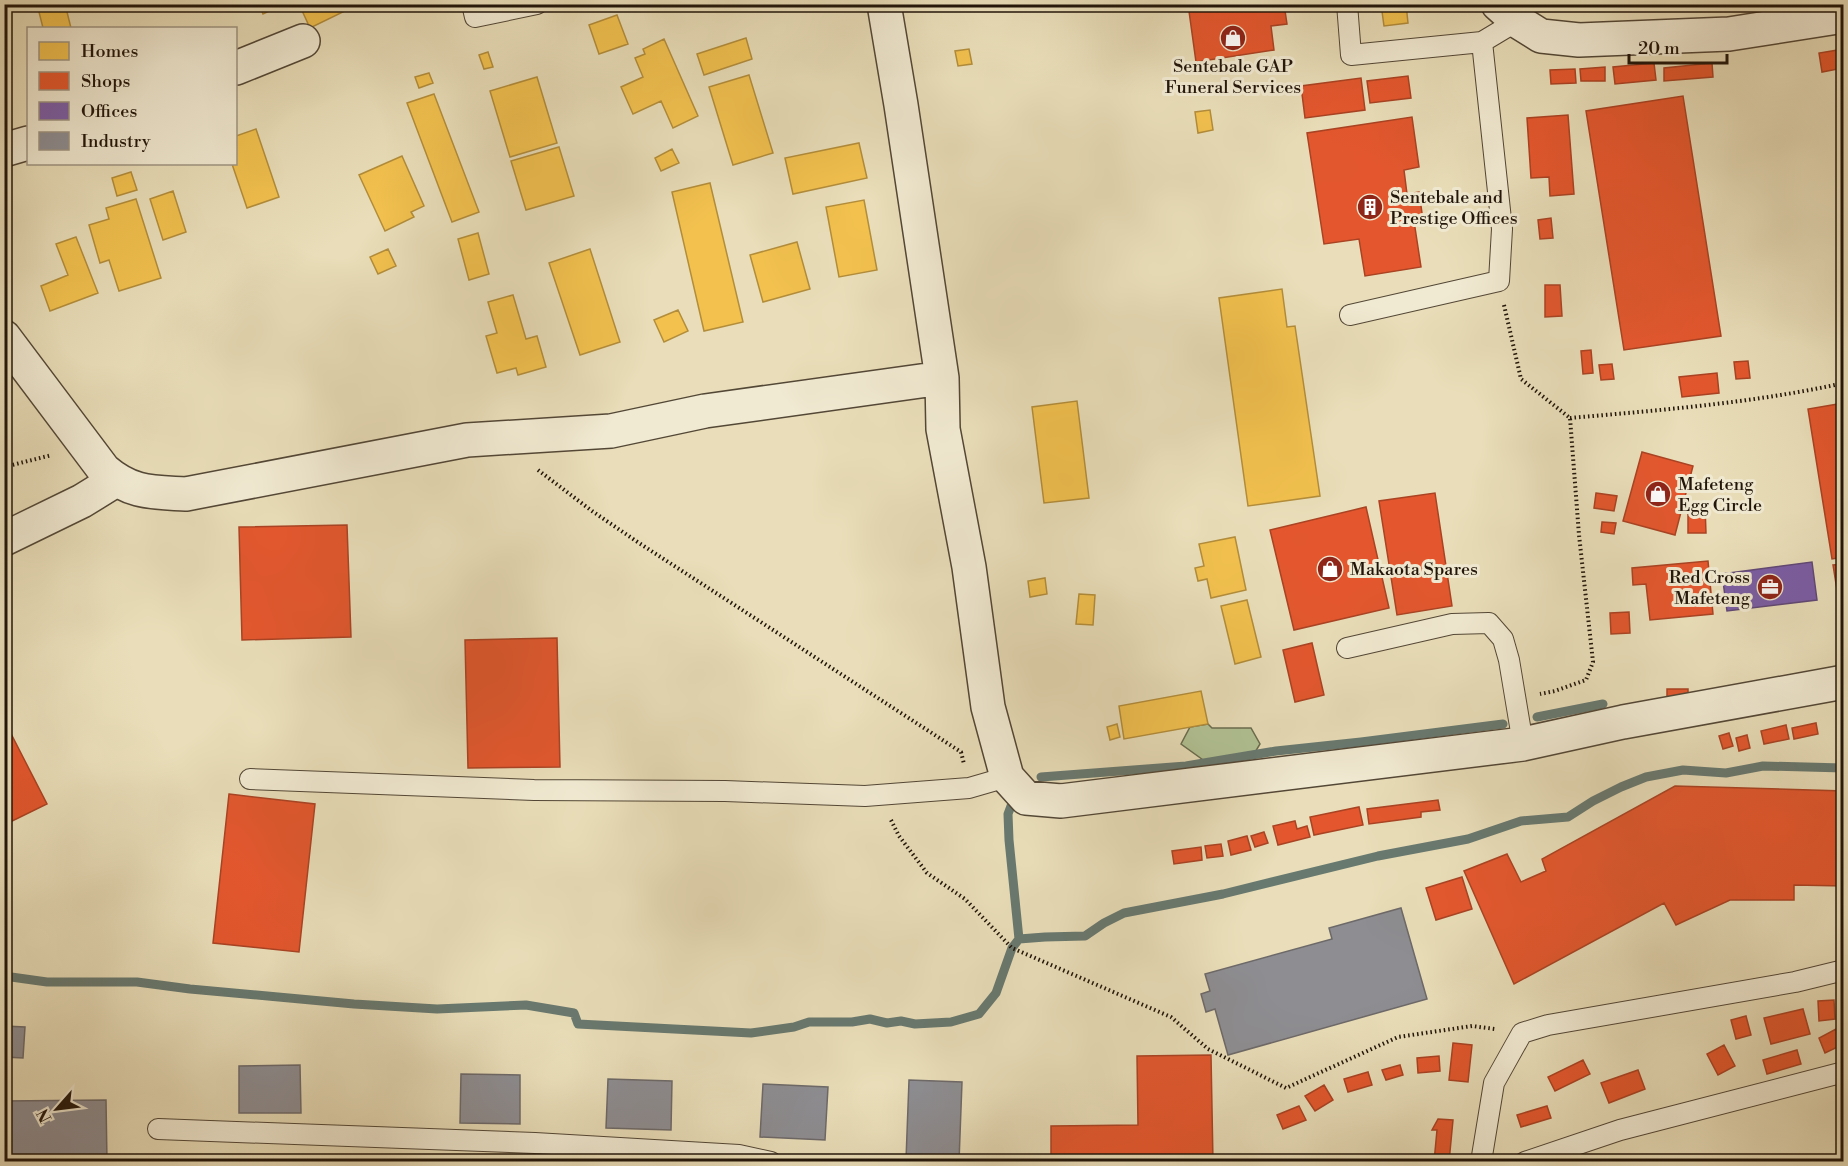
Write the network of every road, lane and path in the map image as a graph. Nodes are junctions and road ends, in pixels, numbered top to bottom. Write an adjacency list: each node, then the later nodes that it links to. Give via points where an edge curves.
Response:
1 (472, 4): 2 (lane, via 475,17)
2 (537, 4)
3 (884, 4): 15 (street)
4 (1347, 4): 8 (lane, via 1351,55)
5 (1508, 13): 6 (street, via 1541,36 1579,40 1729,34); 8 (lane)
6 (1844, 16)
7 (303, 41): 9 (street)
8 (1482, 42): 12 (lane, via 1502,230)
9 (237, 68)
10 (27, 143): 11 (street)
11 (4, 150)
12 (1499, 281): 13 (lane); 17 (path, via 1521,380)
13 (1350, 315)
14 (4, 337): 19 (street, via 104,470)
15 (942, 378): 18 (street, via 705,411 611,431); 25 (street, via 943,429 969,567 988,707)
16 (1844, 383): 17 (path, via 1789,395)
17 (1570, 418): 23 (path, via 1593,662 1586,681)
18 (514, 437): 19 (street, via 467,440 186,494 140,491); 27 (path, via 522,457 592,511 961,752)
19 (116, 480): 20 (street)
20 (4, 539)
21 (1347, 648): 23 (lane, via 1452,624 1489,623 1503,639)
22 (1844, 682): 24 (street)
23 (1516, 698): 24 (lane)
24 (1523, 744): 25 (street, via 1062,801 1026,798)
25 (1007, 777): 27 (lane)
26 (250, 779): 28 (lane, via 534,790)
27 (969, 788): 28 (lane)
28 (878, 795): 30 (path, via 899,836 927,873 965,899 1012,948 1171,1017 1208,1049 1286,1088 1398,1037 1472,1026)
29 (1844, 970): 30 (lane)
30 (1522, 1033): 34 (lane, via 1494,1083)
31 (1844, 1072): 35 (lane, via 1620,1130)
32 (158, 1130): 33 (lane, via 535,1143 739,1155)
33 (771, 1161)
34 (1481, 1161)
35 (1525, 1161)

